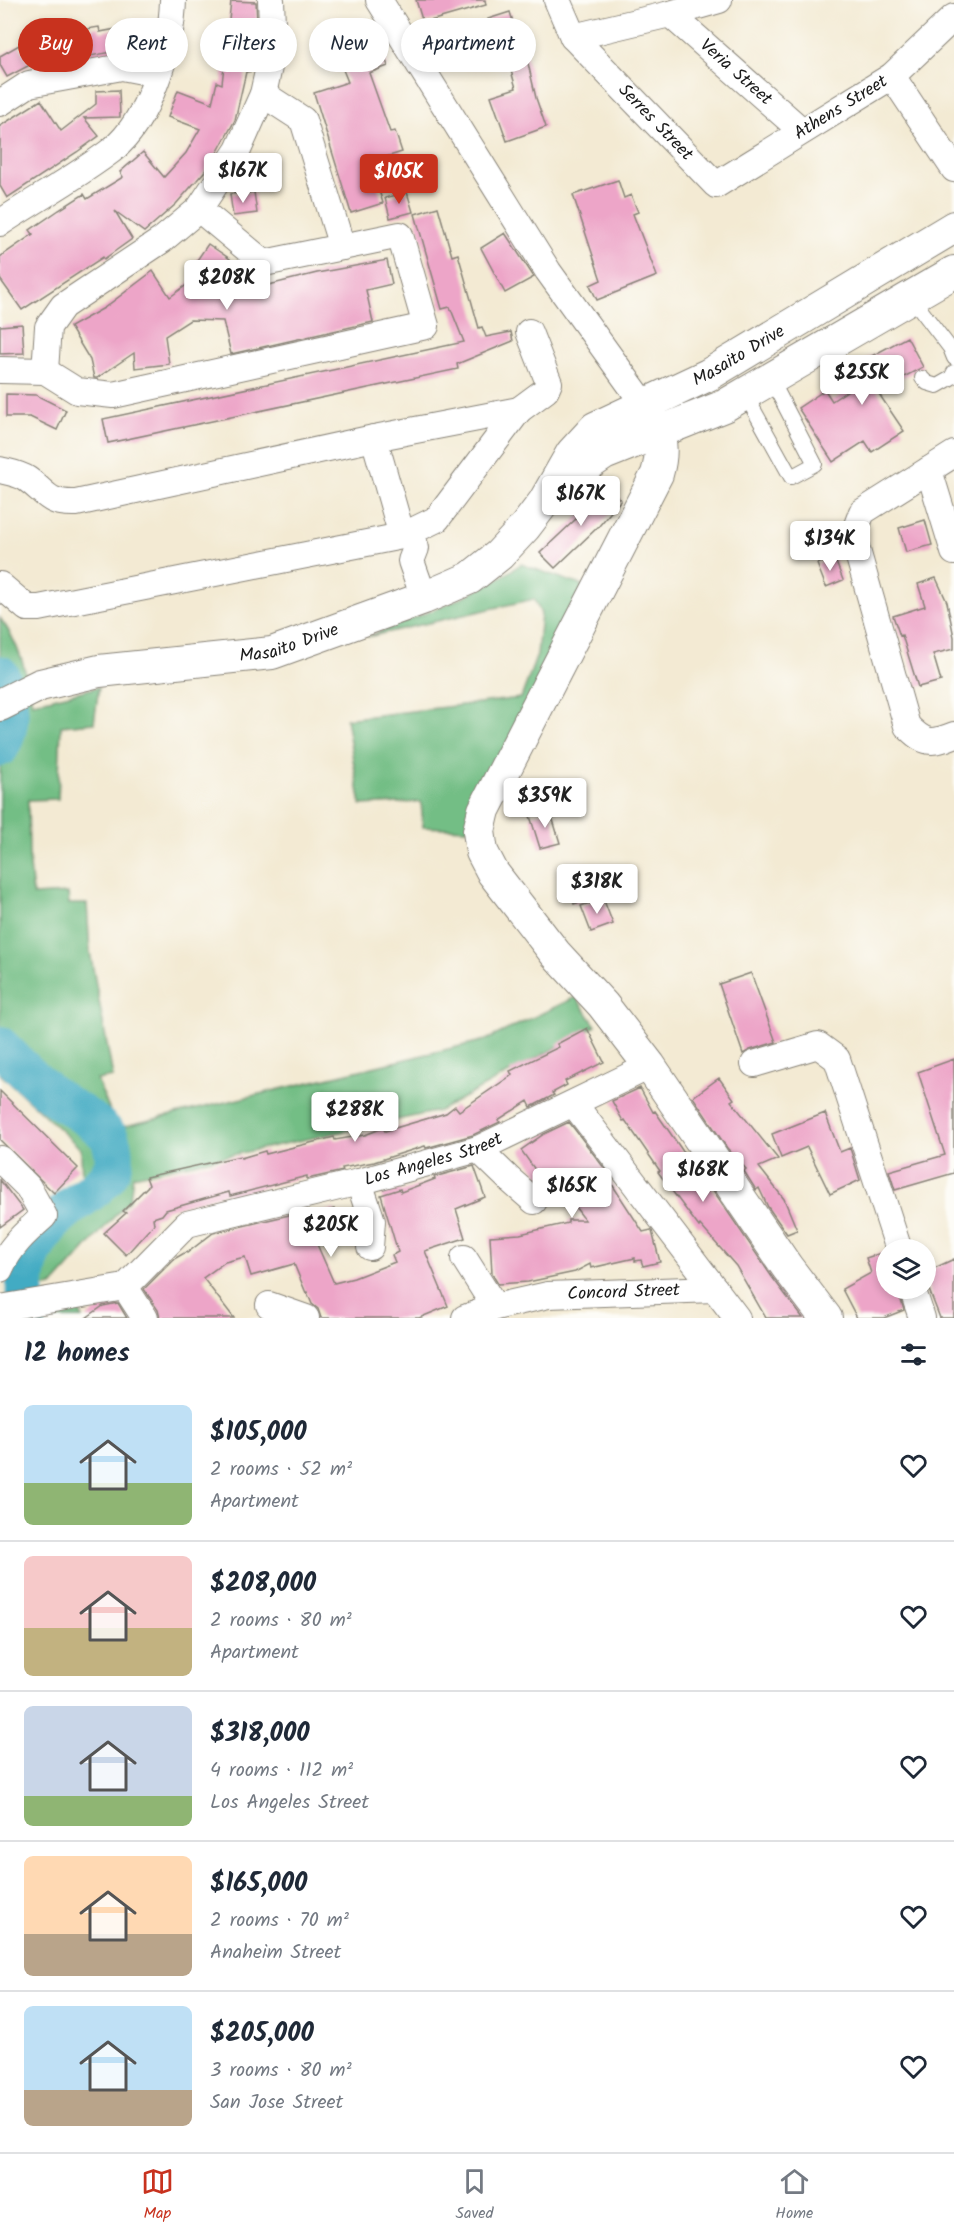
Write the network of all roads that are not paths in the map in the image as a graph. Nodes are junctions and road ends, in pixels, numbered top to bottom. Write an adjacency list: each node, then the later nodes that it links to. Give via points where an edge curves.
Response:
1 (173, 0): 9 (street, via 172,25)
2 (271, 0): 11 (street, via 273,50)
3 (379, 0): 29 (street, via 548,271)
4 (557, 0): 8 (street, Serres Street)
5 (719, 0): 6 (street)
6 (670, 14): 8 (street); 13 (street, Veria Street)
7 (954, 17): 10 (street, Athens Street)
8 (573, 37): 15 (street, Serres Street)
9 (158, 74): 12 (street, via 122,67 29,84); 17 (street, via 143,113 114,149)
10 (892, 76): 13 (street, Athens Street); 14 (street)
11 (263, 94): 16 (street, via 238,150); 19 (street, via 303,120)
12 (0, 103)
13 (802, 131): 15 (street, Athens Street)
14 (954, 169)
15 (716, 185)
16 (199, 209): 19 (street, via 264,263); 25 (street, via 162,240 63,306 48,327)
17 (0, 223)
18 (954, 227): 29 (street, Masaito Drive, via 708,375)
19 (342, 248): 25 (street, via 400,235 426,326 113,395 77,391)
20 (954, 272): 21 (street, Masaito Drive)
21 (911, 297): 23 (lane); 28 (street, Masaito Drive)
22 (529, 332): 30 (street, via 549,383 546,390)
23 (954, 358)
24 (0, 370): 25 (street)
25 (45, 371)
26 (954, 372): 27 (lane, via 937,386)
27 (922, 378)
28 (758, 386): 28 (lane, via 791,477 815,464); 31 (street, Masaito Drive, via 724,406)
29 (644, 404): 31 (street); 36 (street, Masaito Drive, via 595,428 572,453)
30 (519, 410): 32 (street); 37 (street, via 437,519)
31 (659, 432): 36 (street, Masaito Drive, via 604,454); 44 (street, via 662,446 657,474 484,810 479,831 482,852 493,873)
32 (374, 438): 34 (street, via 76,503 62,504 44,495 26,478); 37 (street)
33 (954, 454): 35 (street)
34 (0, 470)
35 (929, 470): 38 (street); 42 (street, via 862,512 853,536 907,726 919,738 935,742)
36 (544, 502): 40 (street, Masaito Drive, via 499,555 470,578)
37 (403, 535): 39 (street, via 39,608 27,608); 40 (street, via 416,548 411,561)
38 (954, 552)
39 (0, 585)
40 (424, 598): 41 (street, Masaito Drive, via 272,653 99,671 40,686)
41 (10, 699)
42 (954, 735)
43 (754, 1064): 50 (street, via 818,1045 837,1059)
44 (650, 1066): 45 (street, Los Angeles Street); 64 (street)
45 (574, 1104): 46 (street, Los Angeles Street); 55 (street)
46 (478, 1149): 48 (street, Los Angeles Street); 49 (street)
47 (1, 1162): 53 (street, via 28,1187 44,1216 16,1241)
48 (359, 1182): 51 (street, via 372,1221); 54 (street, Los Angeles Street, via 187,1224)
49 (534, 1201)
50 (895, 1239)
51 (370, 1247)
52 (464, 1258): 59 (street)
53 (0, 1269)
54 (125, 1287): 58 (street); 60 (street)
55 (715, 1289): 59 (street, Concord Street, via 548,1295); 63 (street)
56 (916, 1299): 65 (street)
57 (269, 1305): 61 (street)
58 (4, 1307)
59 (495, 1307): 62 (street, Concord Street)
60 (145, 1318)
61 (306, 1318)
62 (465, 1318)
63 (737, 1318)
64 (826, 1318)
65 (922, 1318)

